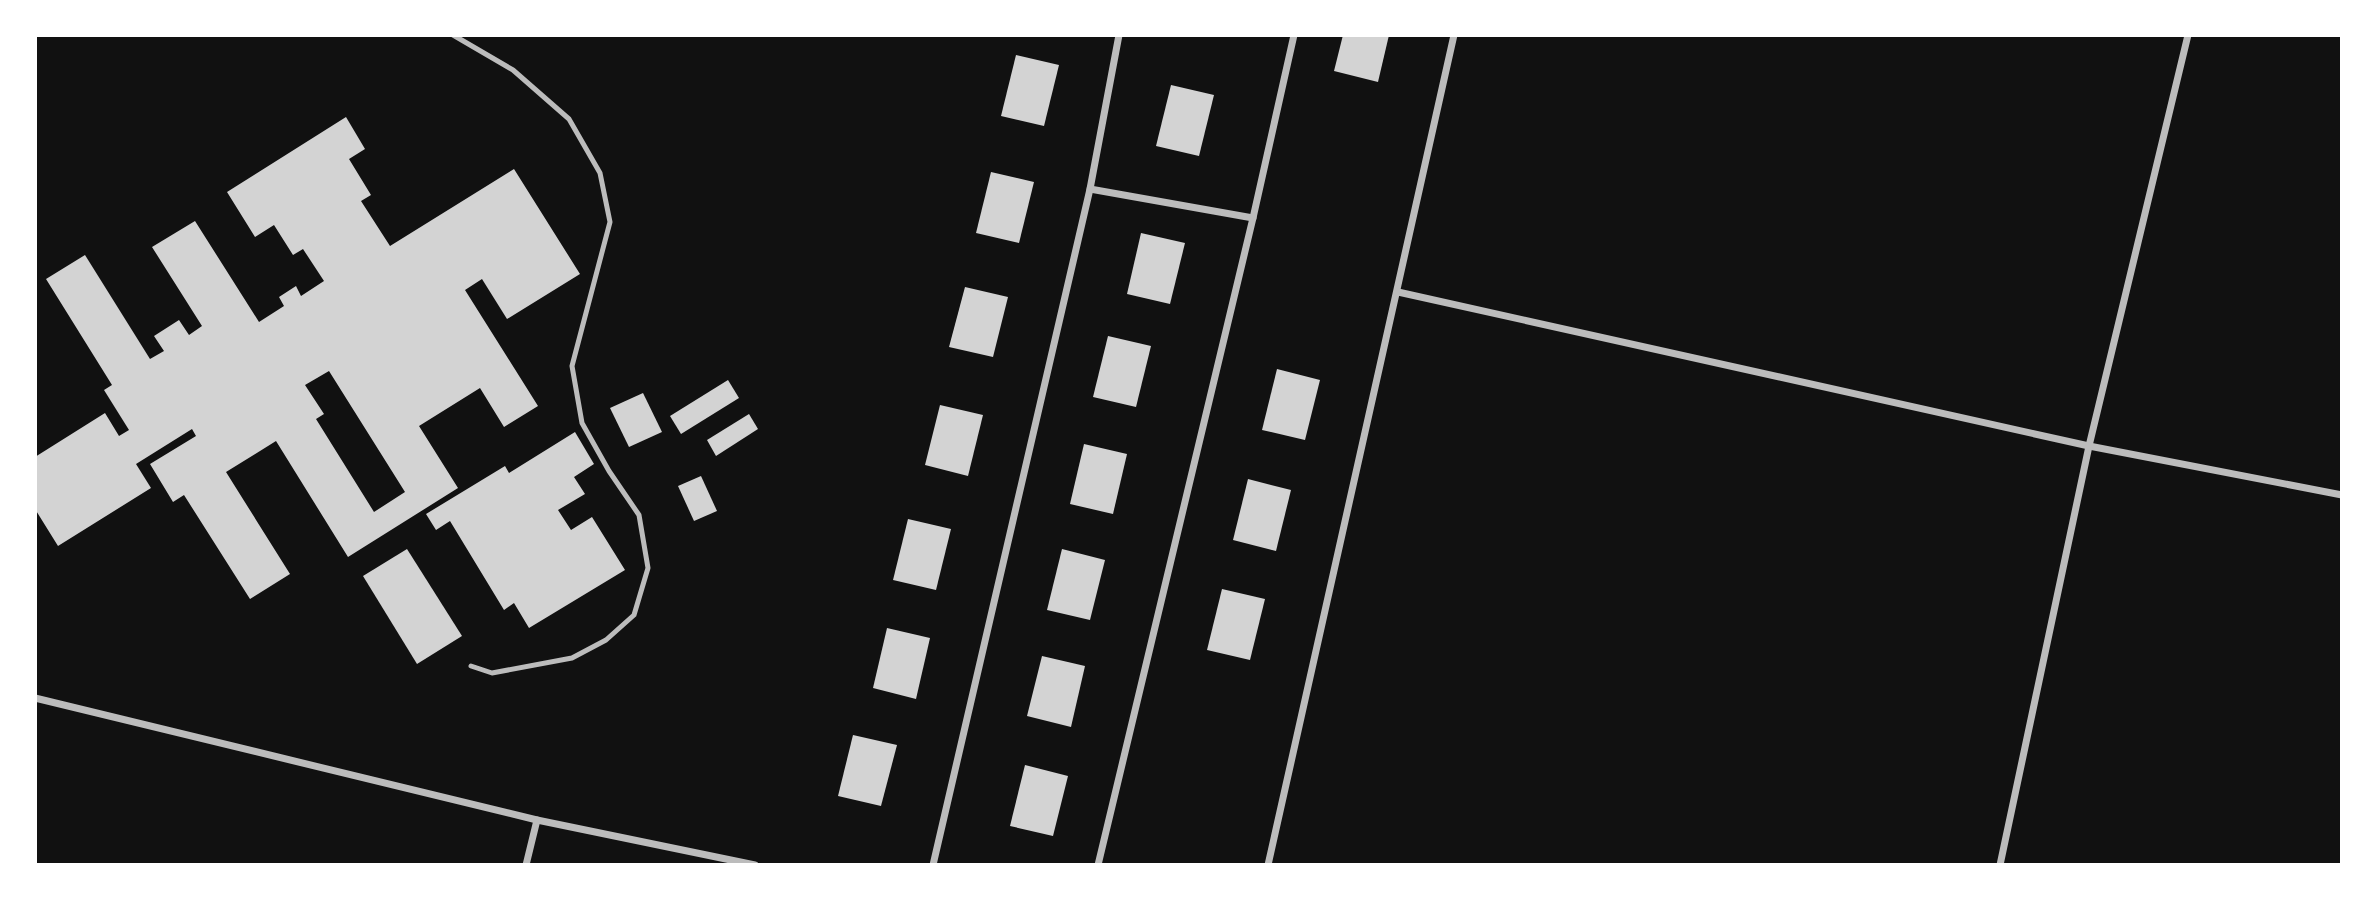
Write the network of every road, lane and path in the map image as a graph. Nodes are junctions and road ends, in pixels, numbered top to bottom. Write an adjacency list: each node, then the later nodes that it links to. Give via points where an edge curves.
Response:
1 (453, 35): 11 (lane, via 513,70 569,119 600,173 610,222 572,366 582,422 639,515 648,568 634,615 606,640 572,658 492,673)
2 (1119, 35): 6 (street)
3 (1294, 35): 7 (street)
4 (1454, 35): 8 (street)
5 (2188, 35): 9 (street)
6 (1090, 189): 7 (street); 16 (street)
7 (1253, 218): 17 (street)
8 (1398, 292): 9 (street); 18 (street)
9 (2089, 446): 10 (street); 19 (street)
10 (2342, 495)
11 (471, 666)
12 (35, 698): 13 (street)
13 (537, 820): 14 (street); 15 (street)
14 (526, 865)
15 (755, 865)
16 (933, 865)
17 (1098, 865)
18 (1268, 865)
19 (2000, 865)

